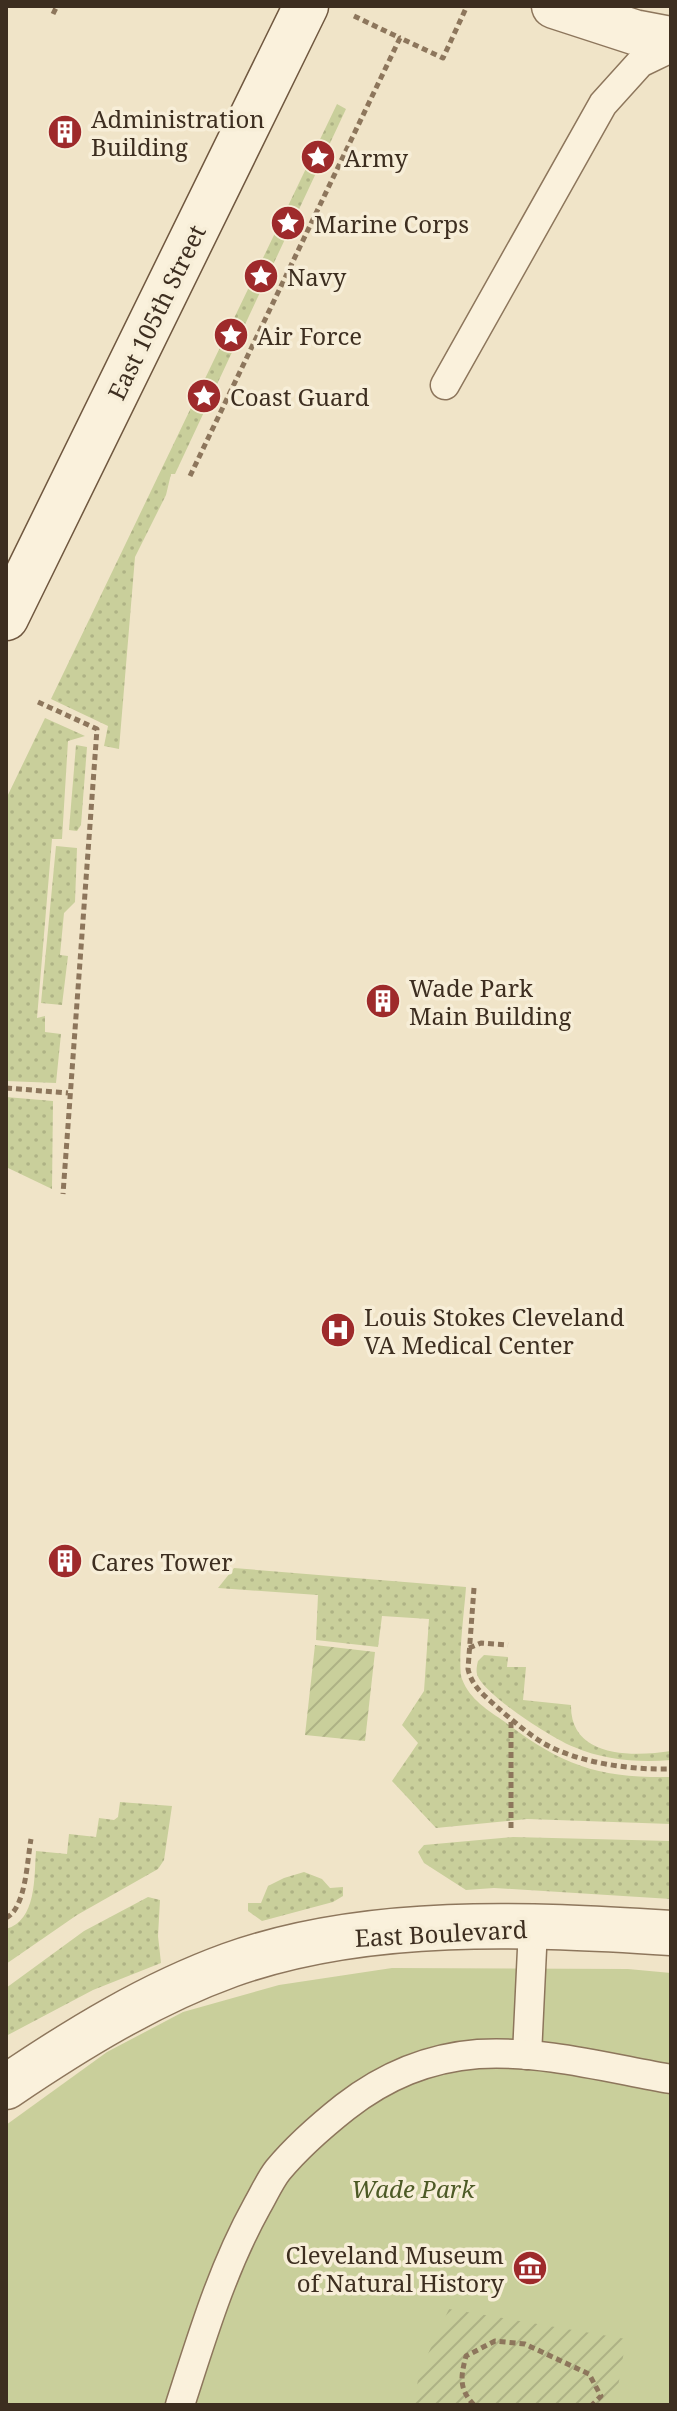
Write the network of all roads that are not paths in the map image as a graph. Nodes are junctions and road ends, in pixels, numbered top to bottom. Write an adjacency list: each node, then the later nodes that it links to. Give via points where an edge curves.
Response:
1 (554, 6): 5 (street)
2 (651, 6): 4 (street)
3 (326, 9): 8 (street, East 105th Street)
4 (671, 27)
5 (671, 39)
6 (671, 48): 7 (lane, via 640,63 603,104)
7 (445, 385)
8 (6, 618)
9 (533, 1928): 10 (street, East Boulevard); 11 (lane); 13 (street, East Boulevard, via 367,1934 234,1964 110,2021)
10 (671, 1933)
11 (527, 2055): 12 (lane); 14 (lane, via 440,2058 394,2074 312,2133 276,2172 243,2232 219,2285)
12 (671, 2079)
13 (6, 2087)
14 (180, 2405)

